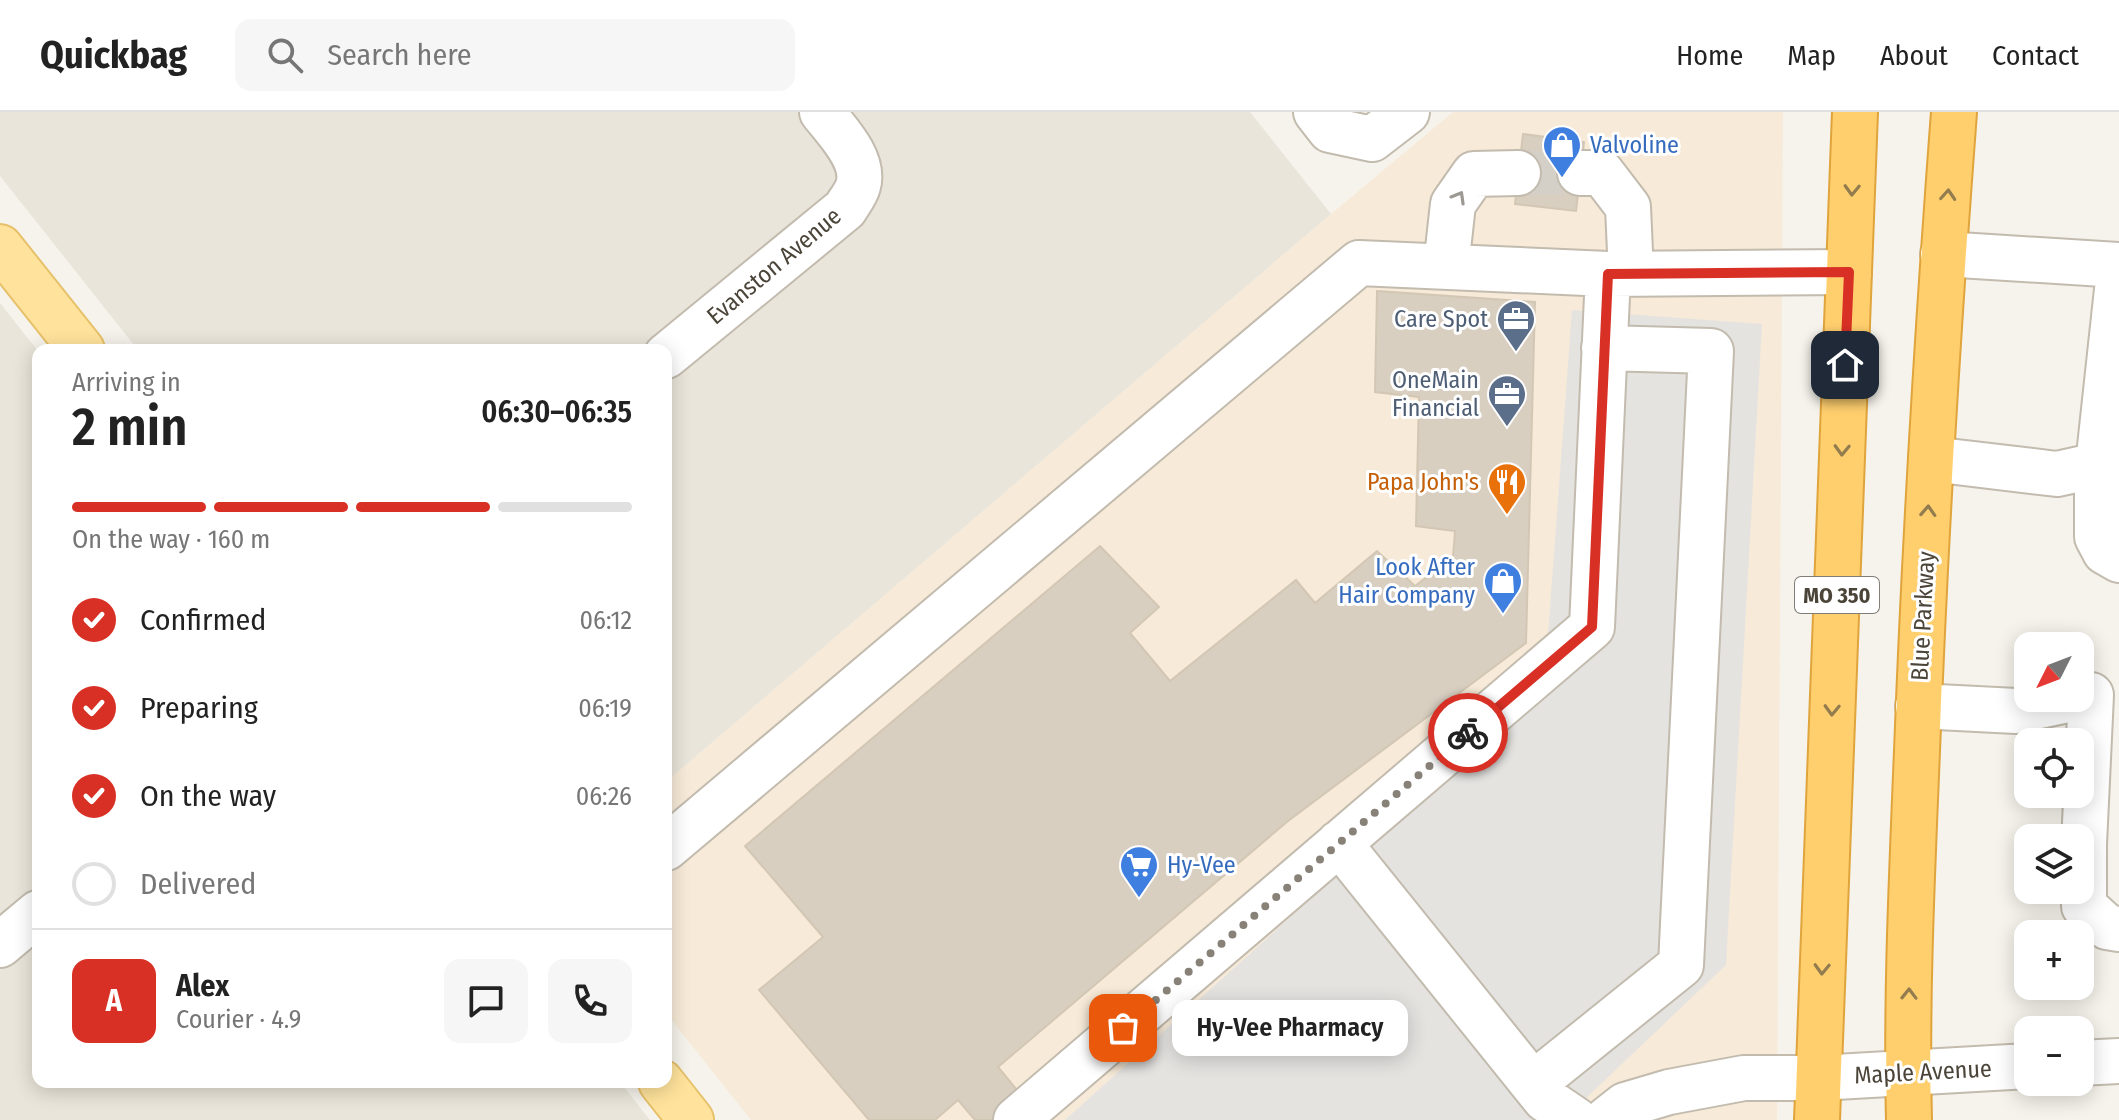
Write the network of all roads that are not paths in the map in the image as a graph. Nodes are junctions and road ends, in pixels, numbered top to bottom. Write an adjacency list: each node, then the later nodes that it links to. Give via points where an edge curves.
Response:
1 (822, 112): 16 (street, Evanston Avenue, via 857,162 859,184 845,209)
2 (1316, 112): 3 (street, via 1330,130 1372,139)
3 (1407, 112)
4 (1855, 112): 12 (highway, MO 350, one-way to 12)
5 (1954, 112): 9 (highway, Blue Parkway, one-way to 5)
6 (1518, 173): 10 (street, one-way to 6, via 1453,204 1474,174)
7 (1580, 173): 13 (street, via 1602,173 1628,207)
8 (0, 247): 14 (main road)
9 (1943, 254): 11 (street); 18 (highway, Blue Parkway)
10 (1446, 267): 13 (street); 24 (street, via 1359,263)
11 (2119, 268): 17 (street)
12 (1849, 272): 13 (street); 34 (highway, MO 350, one-way to 34)
13 (1620, 274): 15 (street)
14 (77, 344)
15 (1604, 348): 25 (street, via 1592,627); 33 (street, via 1711,351 1681,965)
16 (672, 351)
17 (2113, 377): 19 (street)
18 (1931, 459): 19 (street, via 2057,474); 21 (highway, Blue Parkway, one-way to 18)
19 (2097, 465): 20 (street, via 2097,537 2105,552)
20 (2119, 560)
21 (1918, 706): 22 (street); 32 (highway, Blue Parkway, one-way to 21)
22 (2014, 711)
23 (2091, 712): 27 (street, via 2084,906 2107,927)
24 (672, 843)
25 (1339, 843): 33 (street); 35 (street)
26 (32, 918): 28 (street)
27 (2119, 929)
28 (0, 945)
29 (2119, 1061): 30 (street)
30 (2094, 1062)
31 (2014, 1067): 32 (street, Maple Avenue)
32 (1908, 1072): 34 (street, Maple Avenue); 38 (highway, Blue Parkway)
33 (1533, 1084): 36 (street)
34 (1818, 1099): 37 (street, Maple Avenue, via 1744,1078 1625,1105)
35 (1016, 1120)
36 (1576, 1120)
37 (1606, 1120)
38 (1909, 1120)

